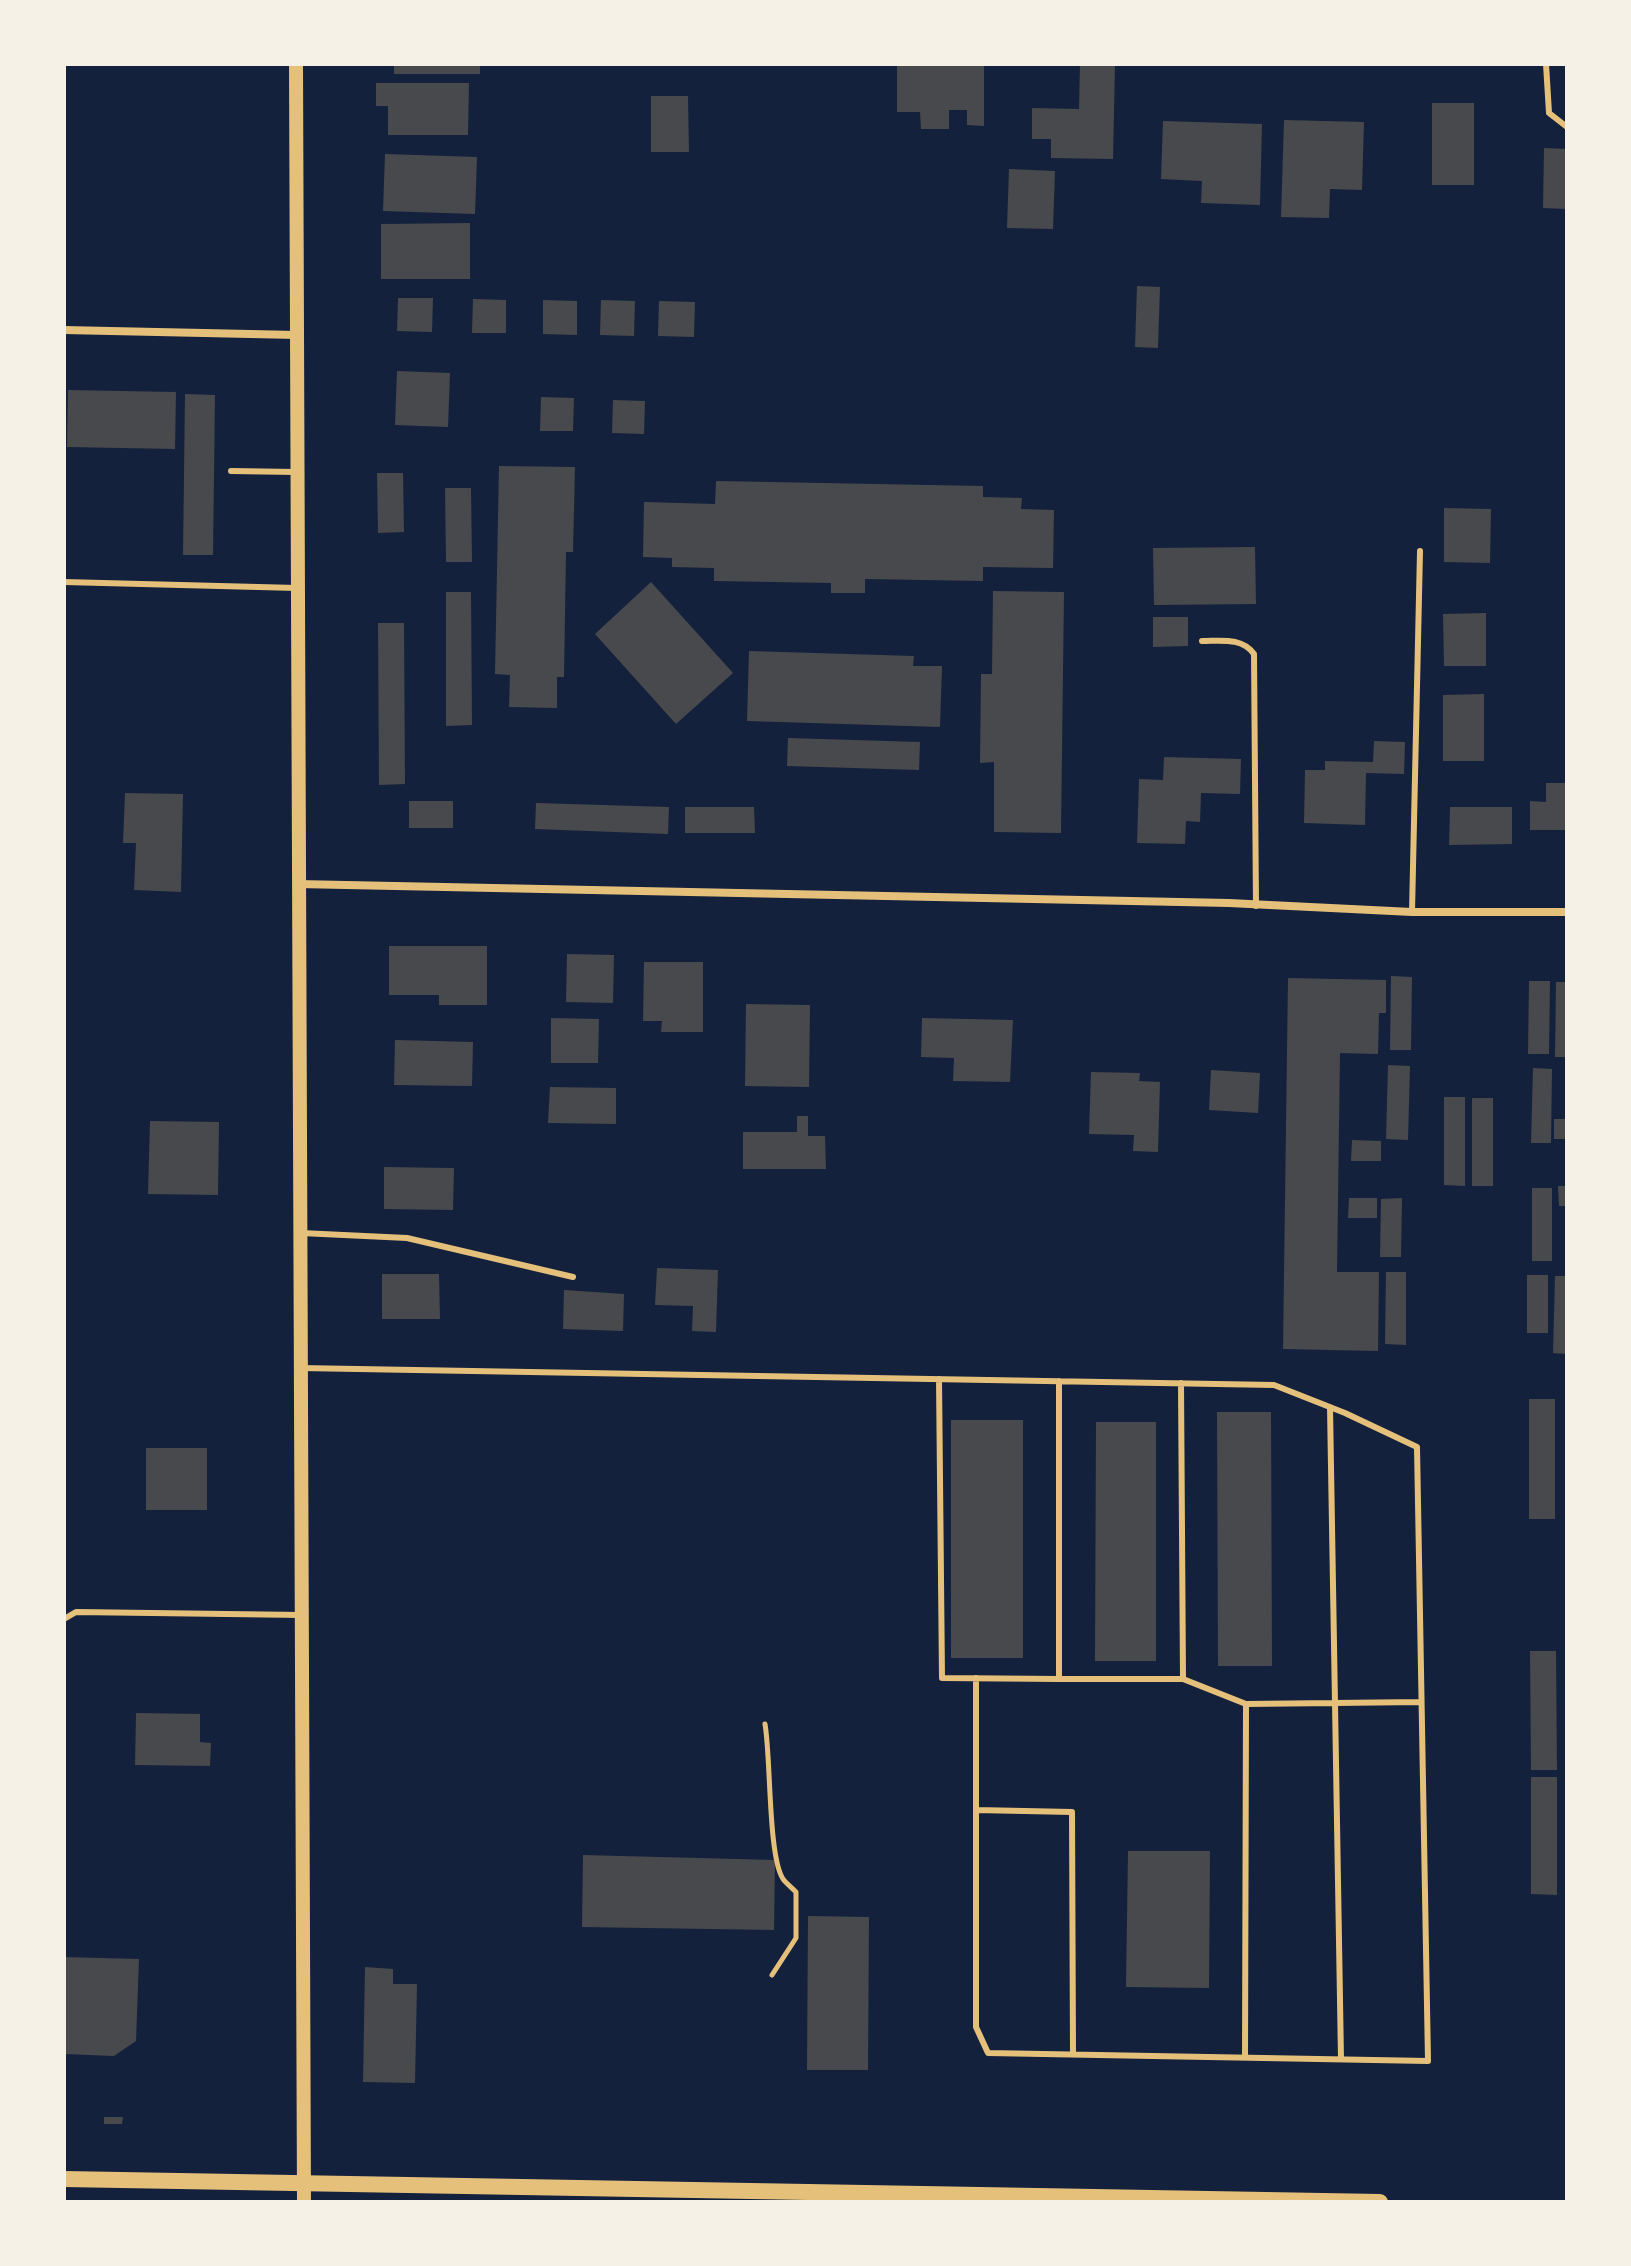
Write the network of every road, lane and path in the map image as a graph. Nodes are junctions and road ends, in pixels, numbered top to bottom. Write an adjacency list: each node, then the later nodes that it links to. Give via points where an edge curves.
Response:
1 (296, 64): 5 (street)
2 (1546, 64): 3 (lane, via 1549,113)
3 (1567, 127)
4 (64, 330): 5 (street)
5 (297, 335): 7 (street)
6 (231, 471): 7 (lane)
7 (297, 472): 10 (street)
8 (1420, 551): 14 (lane)
9 (64, 582): 10 (lane)
10 (297, 588): 12 (street)
11 (1202, 641): 13 (lane, via 1233,641 1254,654)
12 (297, 884): 13 (street); 16 (street)
13 (1256, 906): 14 (street)
14 (1412, 912): 15 (street)
15 (1567, 912)
16 (299, 1233): 17 (lane, via 407,1238); 18 (street)
17 (573, 1277)
18 (300, 1368): 19 (lane); 23 (street)
19 (939, 1379): 20 (lane); 25 (lane, via 942,1678)
20 (1059, 1381): 21 (lane); 26 (lane)
21 (1181, 1383): 22 (lane, via 1274,1385); 27 (lane)
22 (1330, 1407): 28 (lane, via 1417,1447); 29 (lane)
23 (302, 1615): 24 (lane, via 76,1612); 38 (street)
24 (64, 1619)
25 (976, 1678): 26 (lane); 32 (lane)
26 (1059, 1679): 27 (lane)
27 (1183, 1679): 30 (lane)
28 (1421, 1702): 29 (lane); 36 (lane, via 1428,2061)
29 (1335, 1703): 30 (lane); 36 (lane)
30 (1246, 1704): 35 (lane)
31 (765, 1724): 33 (path, via 773,1843 781,1877 796,1892 796,1938)
32 (976, 1810): 34 (lane, via 976,2027 988,2053); 34 (lane, via 1072,1812)
33 (772, 1975)
34 (1073, 2054): 35 (lane)
35 (1245, 2057): 36 (lane)
36 (1341, 2059)
37 (64, 2179): 38 (main road)
38 (304, 2184): 39 (street); 40 (main road)
39 (304, 2202)
40 (1380, 2202)

